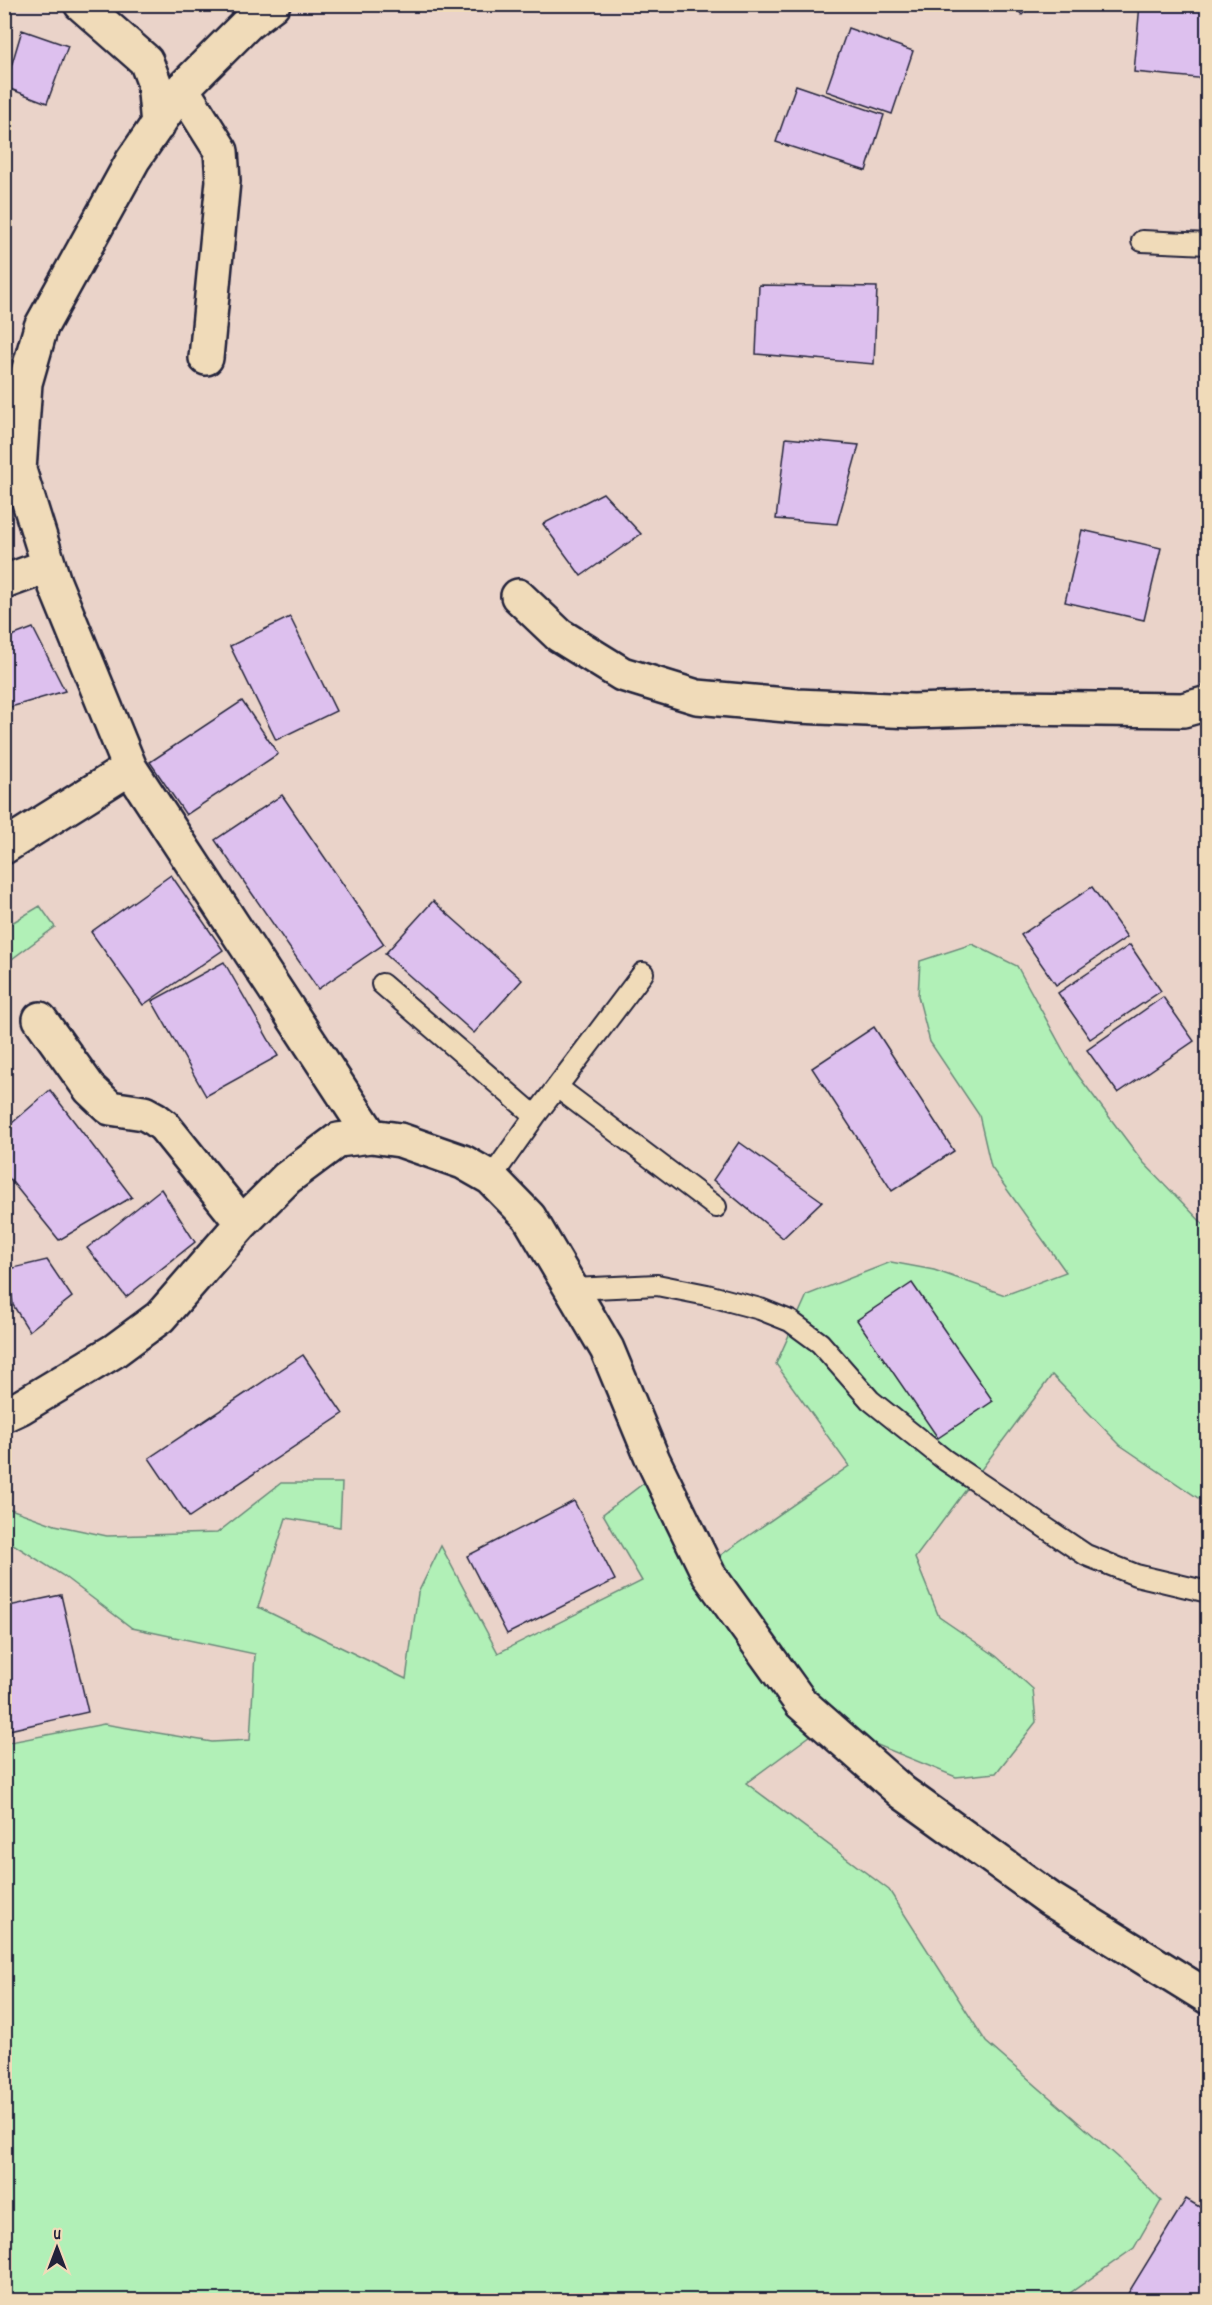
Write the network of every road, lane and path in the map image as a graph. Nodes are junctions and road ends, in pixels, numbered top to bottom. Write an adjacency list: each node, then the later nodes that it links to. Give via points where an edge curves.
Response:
1 (81, 4): 4 (street, via 146,61 154,82)
2 (273, 4): 3 (street, via 248,23)
3 (182, 89): 4 (street); 7 (street, via 221,151 223,181)
4 (158, 125): 8 (street, via 133,160)
5 (1142, 241): 6 (lane)
6 (1208, 244)
7 (206, 358)
8 (14, 376): 9 (street, via 19,470)
9 (48, 566): 10 (street); 13 (street)
10 (4, 582)
11 (518, 596): 12 (street, via 559,635 622,674 697,697 913,711 1183,710)
12 (1208, 703)
13 (130, 768): 14 (street); 20 (street)
14 (4, 847)
15 (643, 974): 18 (lane)
16 (381, 984): 19 (lane)
17 (40, 1018): 23 (street, via 90,1089 110,1108 144,1113 164,1126)
18 (557, 1087): 19 (lane); 22 (lane)
19 (535, 1116): 21 (lane)
20 (371, 1136): 21 (street, via 400,1140 463,1162); 23 (street, via 338,1140 287,1178)
21 (491, 1178): 24 (street, via 529,1216)
22 (716, 1207)
23 (242, 1223): 25 (street, via 160,1317 114,1351)
24 (573, 1289): 26 (lane, via 657,1285 760,1309 790,1321 820,1343 870,1400 945,1460 1086,1555 1136,1575); 27 (street, via 607,1349 653,1460 709,1575 801,1703 902,1792 1050,1899)
25 (4, 1414)
26 (1208, 1592)
27 (1208, 1997)

